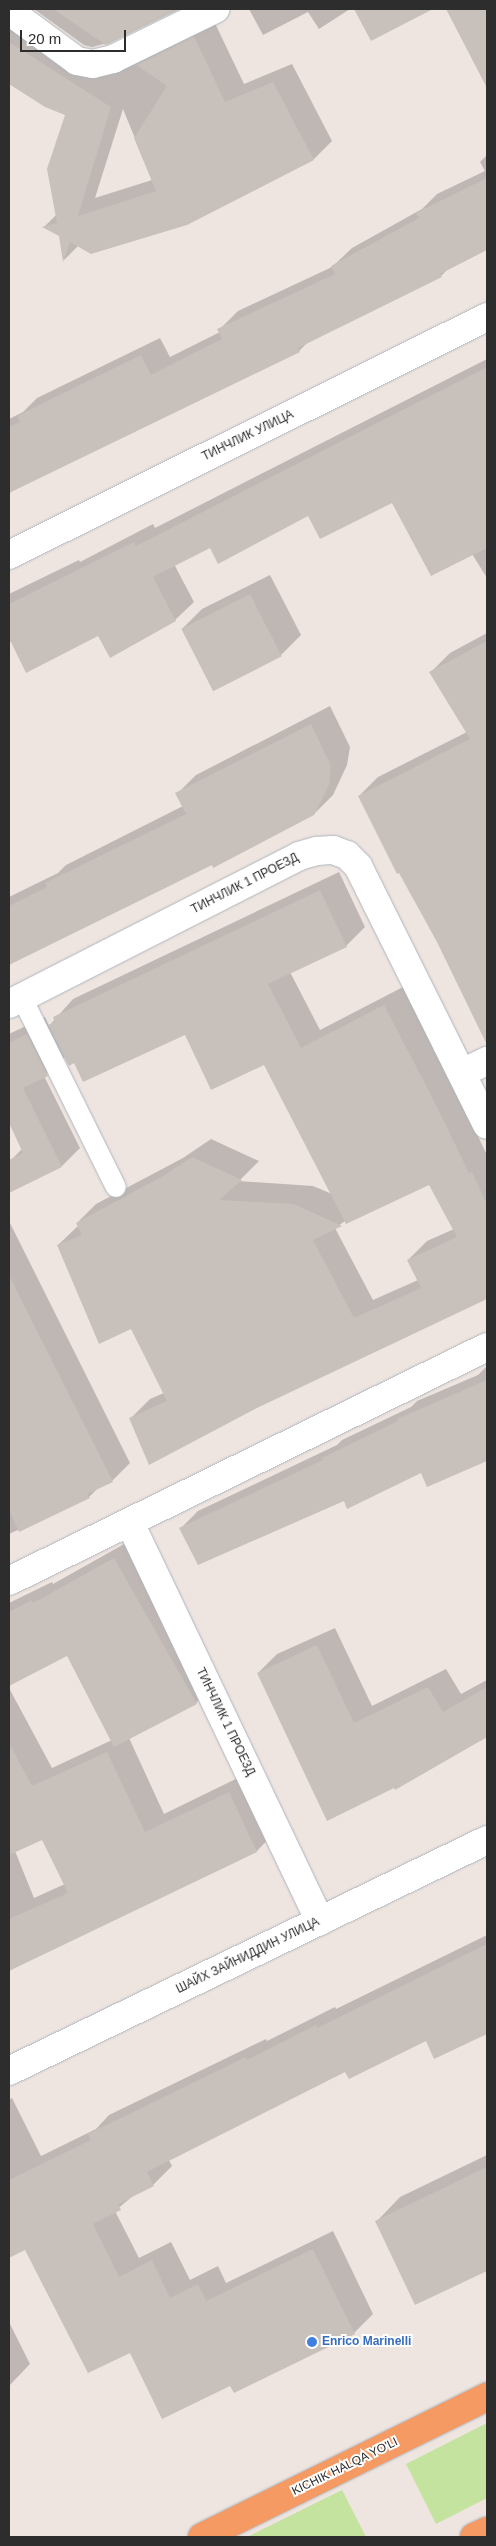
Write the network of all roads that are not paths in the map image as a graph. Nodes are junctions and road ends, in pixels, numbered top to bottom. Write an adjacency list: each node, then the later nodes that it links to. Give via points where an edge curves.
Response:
1 (215, 9): 2 (street, via 113,59 93,64 77,61)
2 (9, 11)
3 (487, 317): 4 (street, ТИНЧЛИК УЛИЦА)
4 (9, 555)
5 (15, 1001): 7 (street, ТИНЧЛИК 1 ПРОЕЗД, via 299,856 332,850 346,855 358,866); 9 (lane)
6 (487, 1061): 7 (street)
7 (462, 1073): 8 (street, ТИНЧЛИК 1 ПРОЕЗД)
8 (487, 1125)
9 (116, 1187)
10 (487, 1346): 11 (street)
11 (130, 1523): 12 (street); 14 (street, ТИНЧЛИК 1 ПРОЕЗД)
12 (9, 1581)
13 (487, 1840): 14 (street, ШАЙХ ЗАЙНИДДИН УЛИЦА)
14 (320, 1921): 15 (street, ШАЙХ ЗАЙНИДДИН УЛИЦА)
15 (9, 2071)
16 (487, 2397): 18 (highway, KICHIK HALQA YO'LI)
17 (487, 2531): 19 (highway)
18 (202, 2537)
19 (474, 2537)

